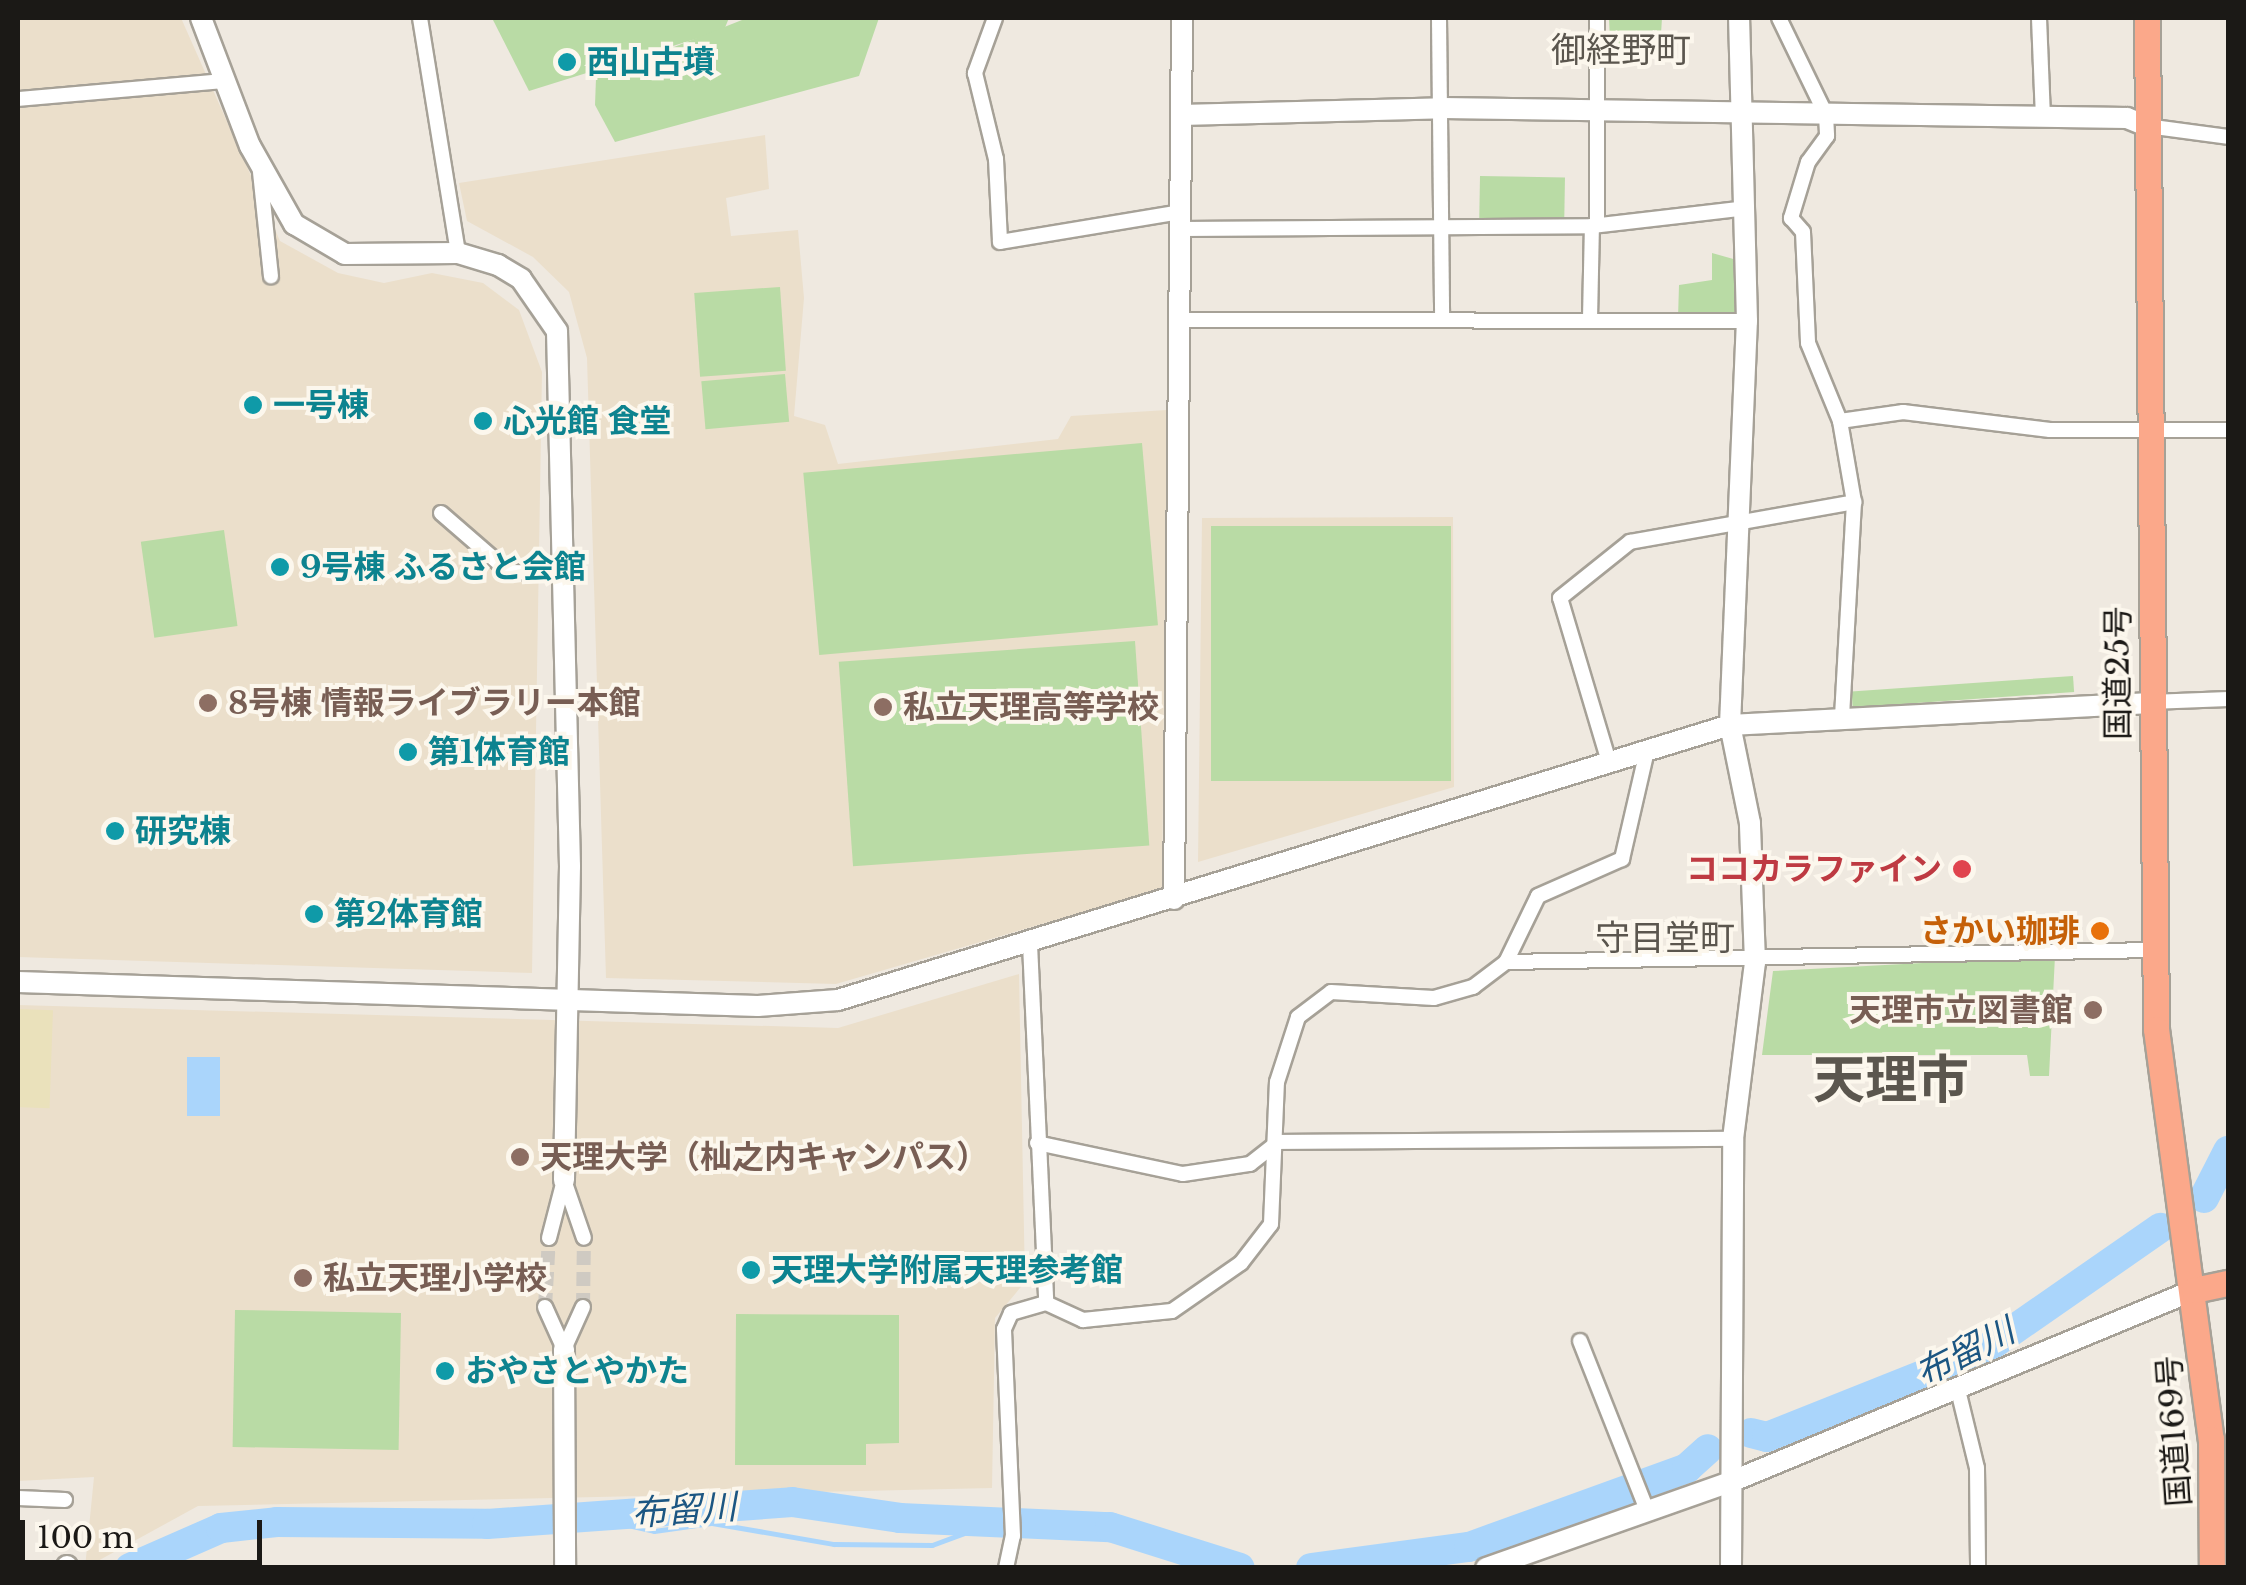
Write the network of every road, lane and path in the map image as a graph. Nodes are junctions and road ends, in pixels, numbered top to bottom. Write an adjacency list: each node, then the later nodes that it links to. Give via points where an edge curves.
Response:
1 (202, 18): 11 (street)
2 (420, 18): 26 (street)
3 (995, 18): 23 (street, via 975,72 996,160 1000,242)
4 (1182, 18): 15 (street)
5 (1439, 18): 13 (street)
6 (1597, 18): 14 (street)
7 (1739, 18): 17 (street)
8 (1779, 18): 16 (street)
9 (2039, 18): 18 (street)
10 (2147, 18): 19 (highway, 国道25号)
11 (226, 81): 12 (street); 21 (street)
12 (18, 98)
13 (1444, 108): 14 (street); 15 (street); 25 (street)
14 (1598, 112): 17 (street); 24 (street)
15 (1181, 115): 23 (street)
16 (1826, 115): 17 (street); 18 (street); 32 (street, via 1826,136 1791,218 1803,232 1808,342)
17 (1748, 116): 22 (street)
18 (2043, 118): 19 (street)
19 (2147, 126): 20 (street); 33 (highway, 国道25号)
20 (2228, 137)
21 (259, 166): 26 (street, via 276,202 314,241 372,259); 27 (street)
22 (1747, 208): 24 (street); 31 (street)
23 (1182, 220): 25 (street); 30 (street)
24 (1594, 225): 25 (street); 29 (street)
25 (1444, 226): 28 (street)
26 (458, 253): 38 (street, via 521,279 557,331)
27 (271, 276)
28 (1442, 317): 29 (street); 30 (street)
29 (1590, 319): 31 (street)
30 (1184, 320): 45 (street)
31 (1746, 321): 37 (street)
32 (1840, 422): 33 (street, via 1903,412 2050,430); 35 (street)
33 (2150, 427): 34 (street); 40 (highway, 国道25号)
34 (2228, 430)
35 (1854, 502): 37 (street); 41 (street)
36 (441, 513): 38 (street, via 509,572)
37 (1736, 522): 42 (street); 44 (street, via 1630,542 1560,598)
38 (566, 573): 51 (street)
39 (2228, 699): 40 (street)
40 (2150, 702): 41 (street); 47 (highway, 国道25号)
41 (1842, 717): 42 (street)
42 (1730, 725): 43 (street); 49 (street, via 1754,865)
43 (1647, 751): 44 (street); 48 (street, via 1622,859 1538,896)
44 (1608, 762): 45 (street)
45 (1174, 898): 46 (street)
46 (1030, 944): 51 (street, via 798,1005); 54 (street)
47 (2155, 950): 49 (street); 59 (highway, 国道25号, via 2161,1094)
48 (1506, 962): 49 (street); 53 (street, via 1456,996 1320,995 1282,1053)
49 (1756, 962): 52 (street)
50 (18, 982): 51 (street)
51 (568, 996): 55 (street)
52 (1732, 1139): 53 (street); 66 (street)
53 (1278, 1142): 54 (street, via 1250,1164 1183,1174); 60 (street, via 1271,1224 1241,1263 1193,1300 1108,1321)
54 (1036, 1143): 60 (street)
55 (564, 1180): 56 (street); 57 (street)
56 (549, 1238)
57 (584, 1238)
58 (2228, 1283): 59 (highway)
59 (2194, 1290): 65 (street); 75 (highway, 国道169号, via 2211,1439)
60 (1046, 1304): 71 (street, via 1011,1313 1004,1329 1013,1536)
61 (545, 1307): 64 (street)
62 (583, 1307): 64 (street)
63 (1580, 1340): 69 (street)
64 (564, 1350): 70 (street)
65 (1957, 1386): 66 (street); 74 (street, via 1977,1468)
66 (1733, 1482): 69 (street); 73 (street)
67 (18, 1498): 68 (street)
68 (66, 1500)
69 (1645, 1504): 72 (street)
70 (565, 1560)
71 (1006, 1568)
72 (1486, 1568)
73 (1730, 1568)
74 (1978, 1568)
75 (2212, 1568)

